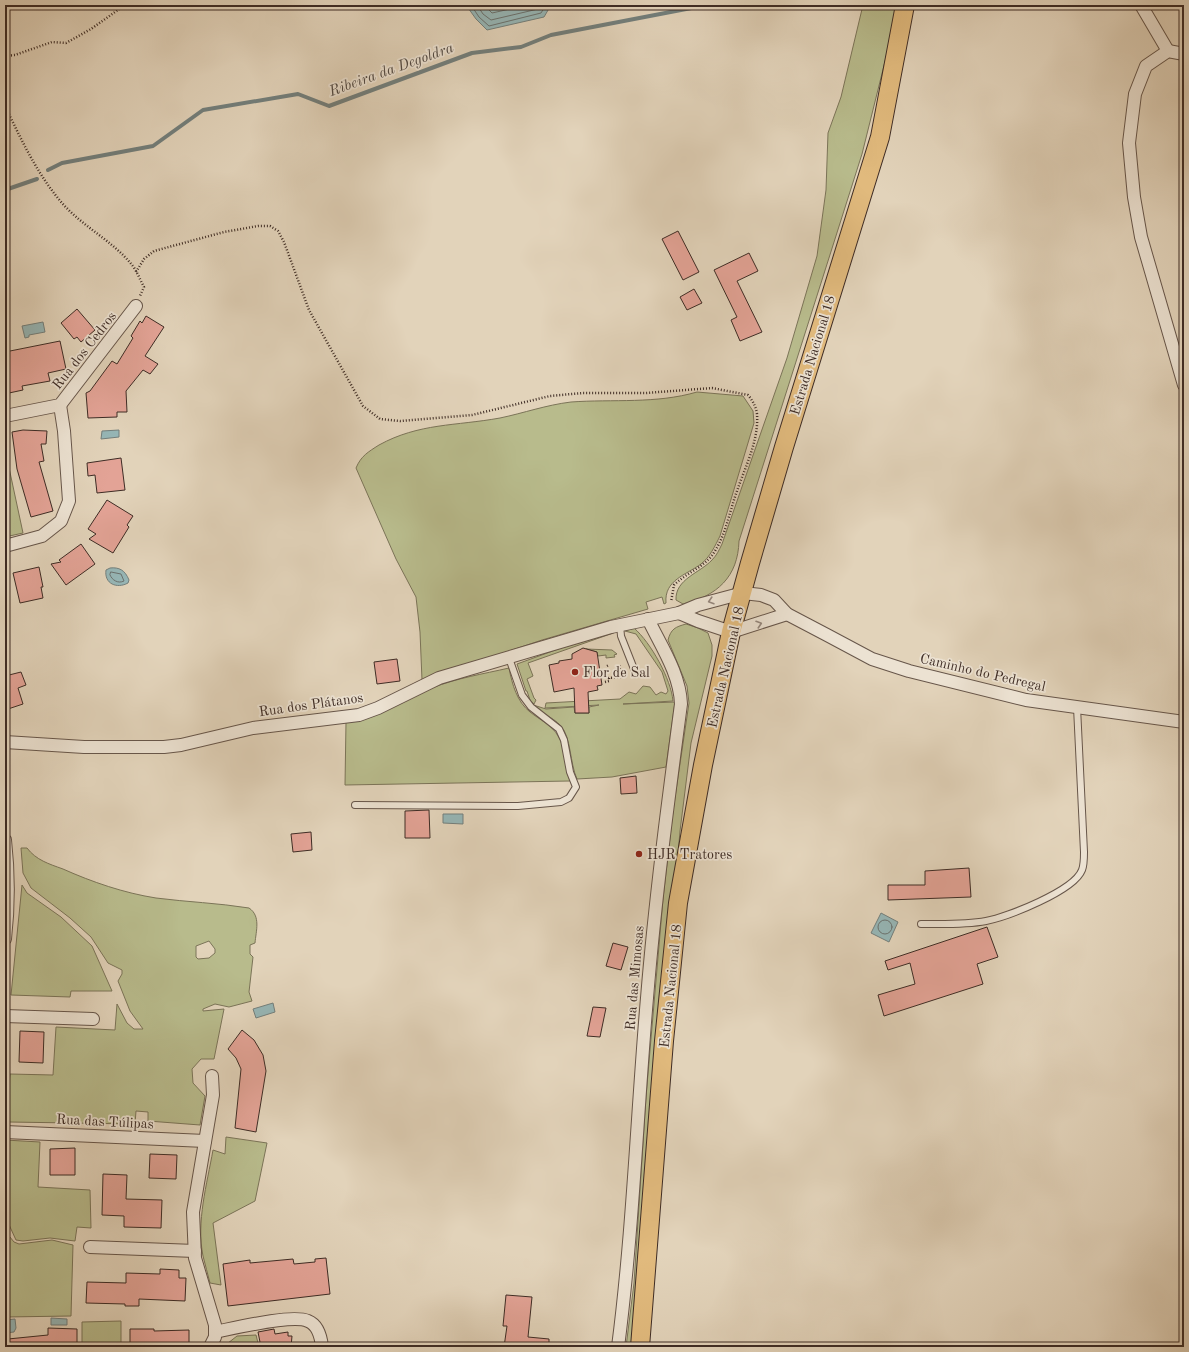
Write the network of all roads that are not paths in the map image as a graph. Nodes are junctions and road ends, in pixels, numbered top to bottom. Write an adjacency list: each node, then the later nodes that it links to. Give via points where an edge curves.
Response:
1 (905, 5): 10 (main road, Estrada Nacional 18, via 880,137 784,447)
2 (1141, 5): 3 (street)
3 (1168, 51): 4 (street); 6 (street, via 1146,66 1134,94 1129,143 1141,237)
4 (1184, 54)
5 (136, 306): 7 (street, Rua dos Cedros)
6 (1184, 385)
7 (60, 405): 8 (street, Rua dos Cedros); 9 (street, via 69,501 61,521 42,536)
8 (5, 416)
9 (5, 546)
10 (743, 593): 11 (street, Rua dos Plátanos, one-way to 11); 12 (street, Caminho do Pedregal, via 761,595 774,600); 15 (main road, Estrada Nacional 18)
11 (675, 613): 13 (street, Rua dos Plátanos); 15 (street)
12 (787, 614): 15 (street, one-way to 12); 18 (street, Caminho do Pedregal, via 872,659 908,671 1026,700)
13 (648, 619): 14 (street, Rua dos Plátanos); 35 (street, Rua das Mimosas, via 676,677 681,704 656,899 628,1266)
14 (620, 625): 16 (street, Rua dos Plátanos); 17 (lane, via 621,636)
15 (731, 632): 36 (main road, Estrada Nacional 18, via 678,903 664,1041)
16 (509, 658): 20 (street, Rua dos Plátanos, via 439,678 359,715 253,728 164,747); 21 (lane, via 522,695 531,707 559,729 564,740 570,772 576,787 569,798 561,802 518,806)
17 (636, 674)
18 (1078, 707): 19 (street, Caminho do Pedregal); 23 (lane, via 1084,852 1082,871 1058,892 1002,917 984,922)
19 (1184, 722)
20 (6, 745)
21 (355, 805)
22 (5, 840): 24 (street, via 9,903)
23 (921, 924)
24 (5, 939)
25 (5, 1016): 26 (street)
26 (93, 1019)
27 (212, 1076): 29 (street, via 214,1095)
28 (5, 1132): 29 (street, Rua das Túlipas)
29 (205, 1141): 31 (street, via 193,1212)
30 (90, 1247): 31 (street)
31 (195, 1251): 32 (street)
32 (215, 1332): 33 (street); 34 (street, via 291,1319 308,1321 317,1329)
33 (210, 1347)
34 (322, 1347)
35 (618, 1347)
36 (640, 1347)

